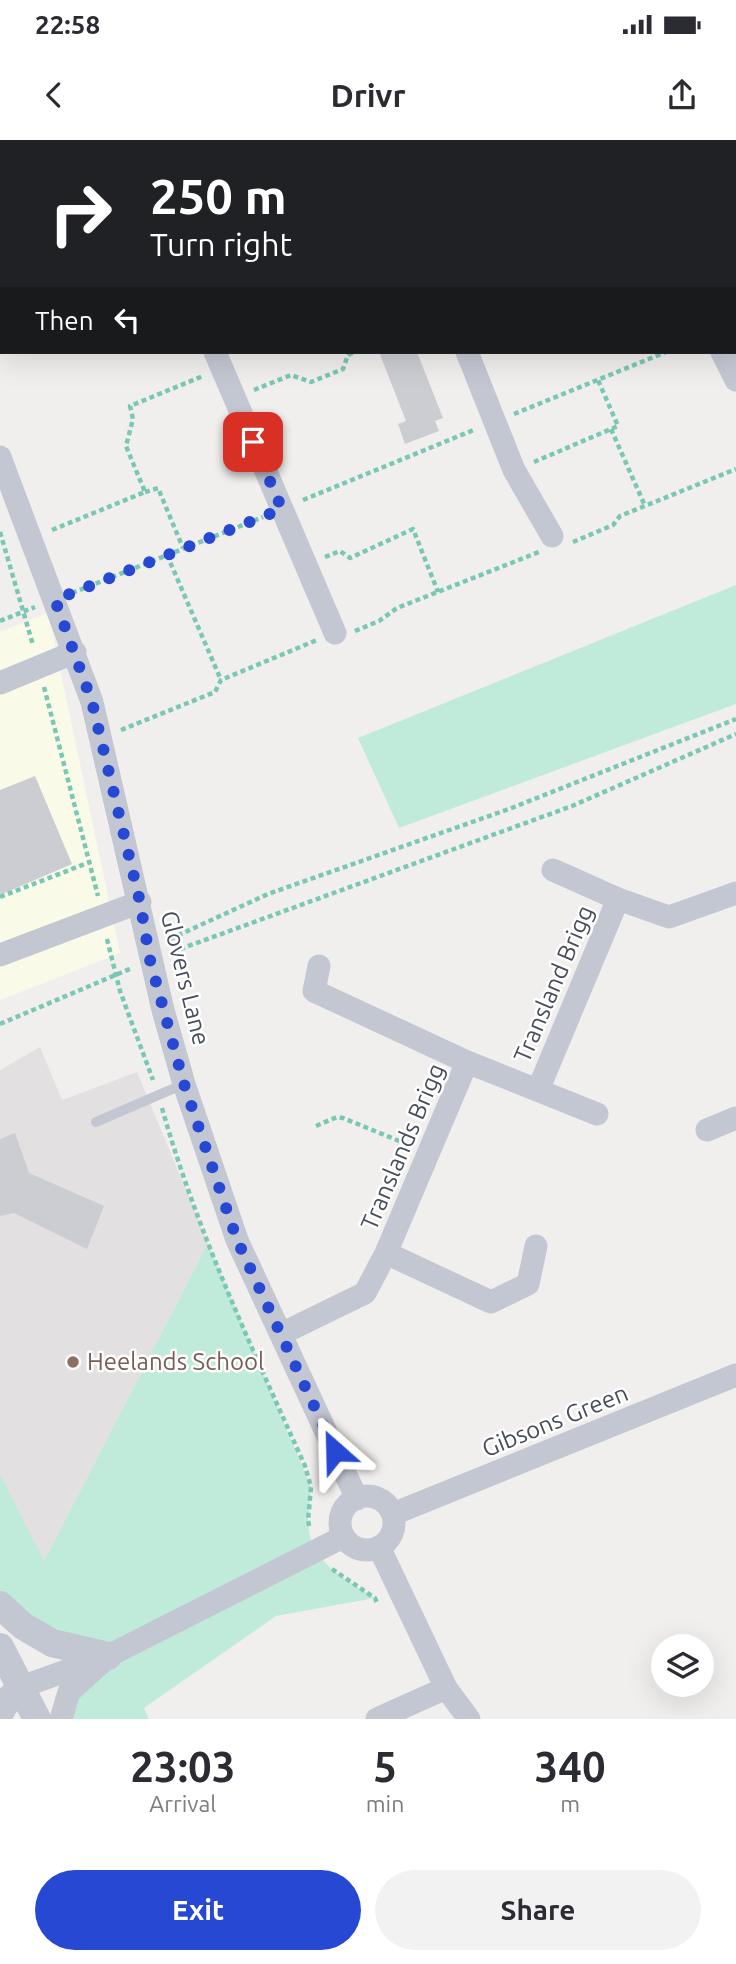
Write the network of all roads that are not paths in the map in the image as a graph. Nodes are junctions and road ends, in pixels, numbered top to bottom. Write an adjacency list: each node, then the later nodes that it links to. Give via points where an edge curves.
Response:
1 (468, 354): 6 (street, via 514,470)
2 (723, 354): 4 (street)
3 (218, 360): 7 (street)
4 (736, 380)
5 (0, 457): 8 (street, Glovers Lane)
6 (552, 536)
7 (335, 633)
8 (75, 652): 9 (street); 13 (street, Glovers Lane, via 92,702)
9 (0, 683)
10 (553, 870): 12 (street, Transland Brigg)
11 (736, 893): 12 (street, Transland Brigg, via 669,917)
12 (618, 899): 18 (street, Transland Brigg)
13 (140, 902): 14 (street); 17 (street, Glovers Lane)
14 (0, 956)
15 (318, 966): 16 (street, Translands Brigg, via 314,991)
16 (467, 1062): 18 (street, Translands Brigg); 24 (street, Translands Brigg)
17 (184, 1084): 21 (lane); 25 (street, Glovers Lane, via 237,1240)
18 (538, 1090): 19 (street, Translands Brigg)
19 (597, 1114)
20 (736, 1118): 22 (street)
21 (96, 1122)
22 (707, 1130)
23 (536, 1246): 24 (street, Translands Brigg, via 528,1284 491,1302)
24 (386, 1253): 25 (street, Translands Brigg, via 365,1293)
25 (281, 1334): 27 (street, Glovers Lane)
26 (736, 1375): 28 (street, Gibsons Green)
27 (357, 1499): 28 (street, via 374,1497); 29 (street, via 349,1503 340,1519)
28 (393, 1514): 30 (street, via 391,1537)
29 (344, 1537): 30 (street, via 355,1548); 33 (street)
30 (379, 1547): 35 (street)
31 (0, 1605): 33 (street, via 52,1643)
32 (0, 1647): 34 (street)
33 (108, 1656): 34 (street); 38 (street, via 69,1692)
34 (21, 1687): 36 (street); 37 (street)
35 (446, 1688): 39 (street); 40 (street)
36 (0, 1713)
37 (37, 1719)
38 (61, 1719)
39 (377, 1719)
40 (468, 1719)

